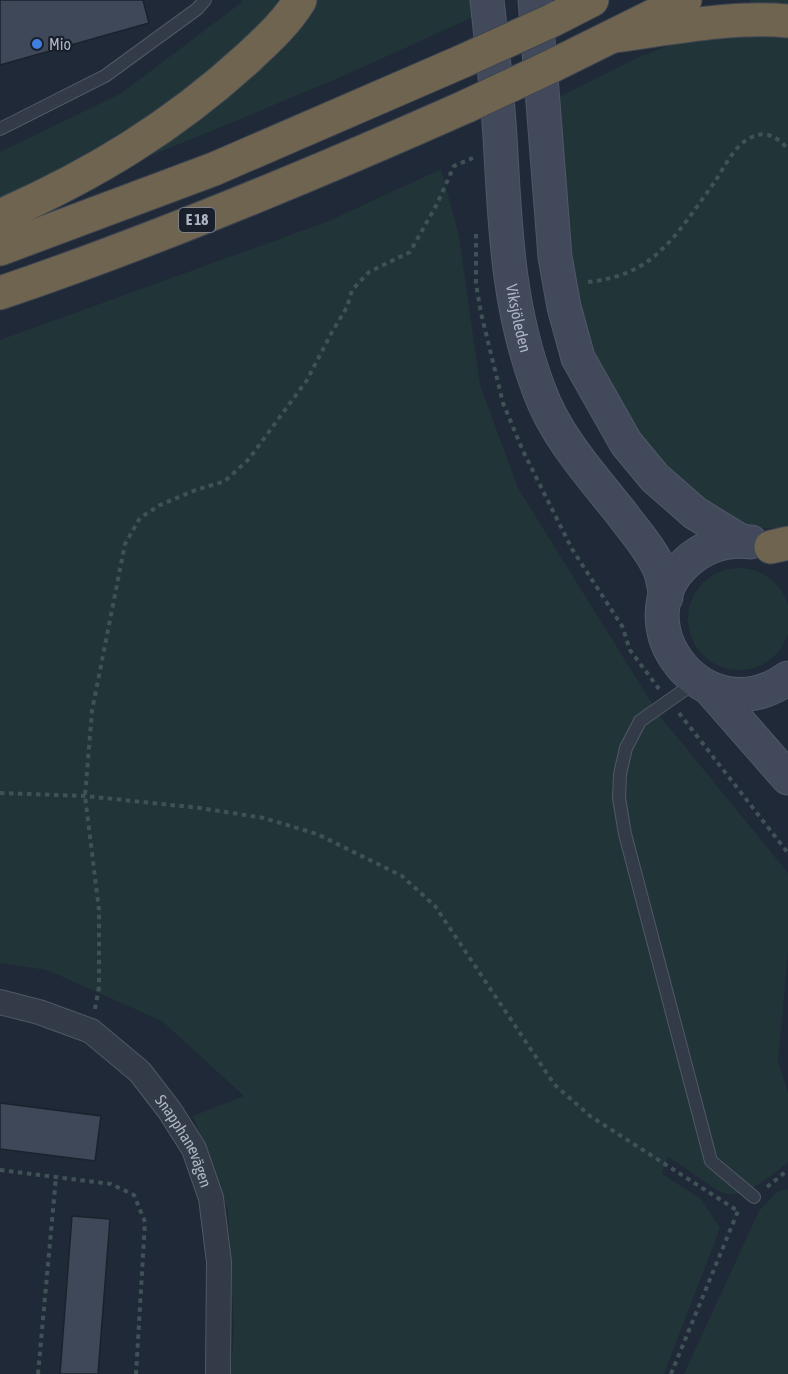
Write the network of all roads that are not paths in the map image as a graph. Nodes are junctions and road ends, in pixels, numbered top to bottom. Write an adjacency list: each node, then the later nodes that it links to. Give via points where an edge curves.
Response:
1 (205, 0): 9 (lane, via 105,76)
2 (300, 0): 10 (highway, via 272,35 182,113 110,162)
3 (487, 0): 14 (main road, Viksjöleden, via 513,298 522,338 539,392 560,430 581,464 645,543 660,571)
4 (592, 0): 6 (highway, E 18)
5 (685, 0): 8 (highway, E 18)
6 (544, 10): 11 (highway, E 18, bridge, via 464,61 214,169); 13 (main road, via 555,256 578,358 626,443 655,478 687,506)
7 (788, 21): 8 (highway, via 719,22)
8 (615, 36): 12 (highway, E 18, bridge, via 467,106 232,207)
9 (0, 129)
10 (0, 216)
11 (0, 249)
12 (0, 293)
13 (771, 547): 14 (main road, via 715,545 693,556 676,574)
14 (666, 597): 16 (main road, via 663,620 667,643 684,670)
15 (788, 678): 16 (main road, via 750,694 730,694)
16 (704, 685): 17 (main road); 19 (lane, via 640,722 626,748 619,798 625,834 711,1161)
17 (788, 778)
18 (0, 1002): 20 (street, Snapphanevägen, via 91,1031 140,1072 194,1149 211,1198 219,1262)
19 (754, 1197)
20 (218, 1374)

